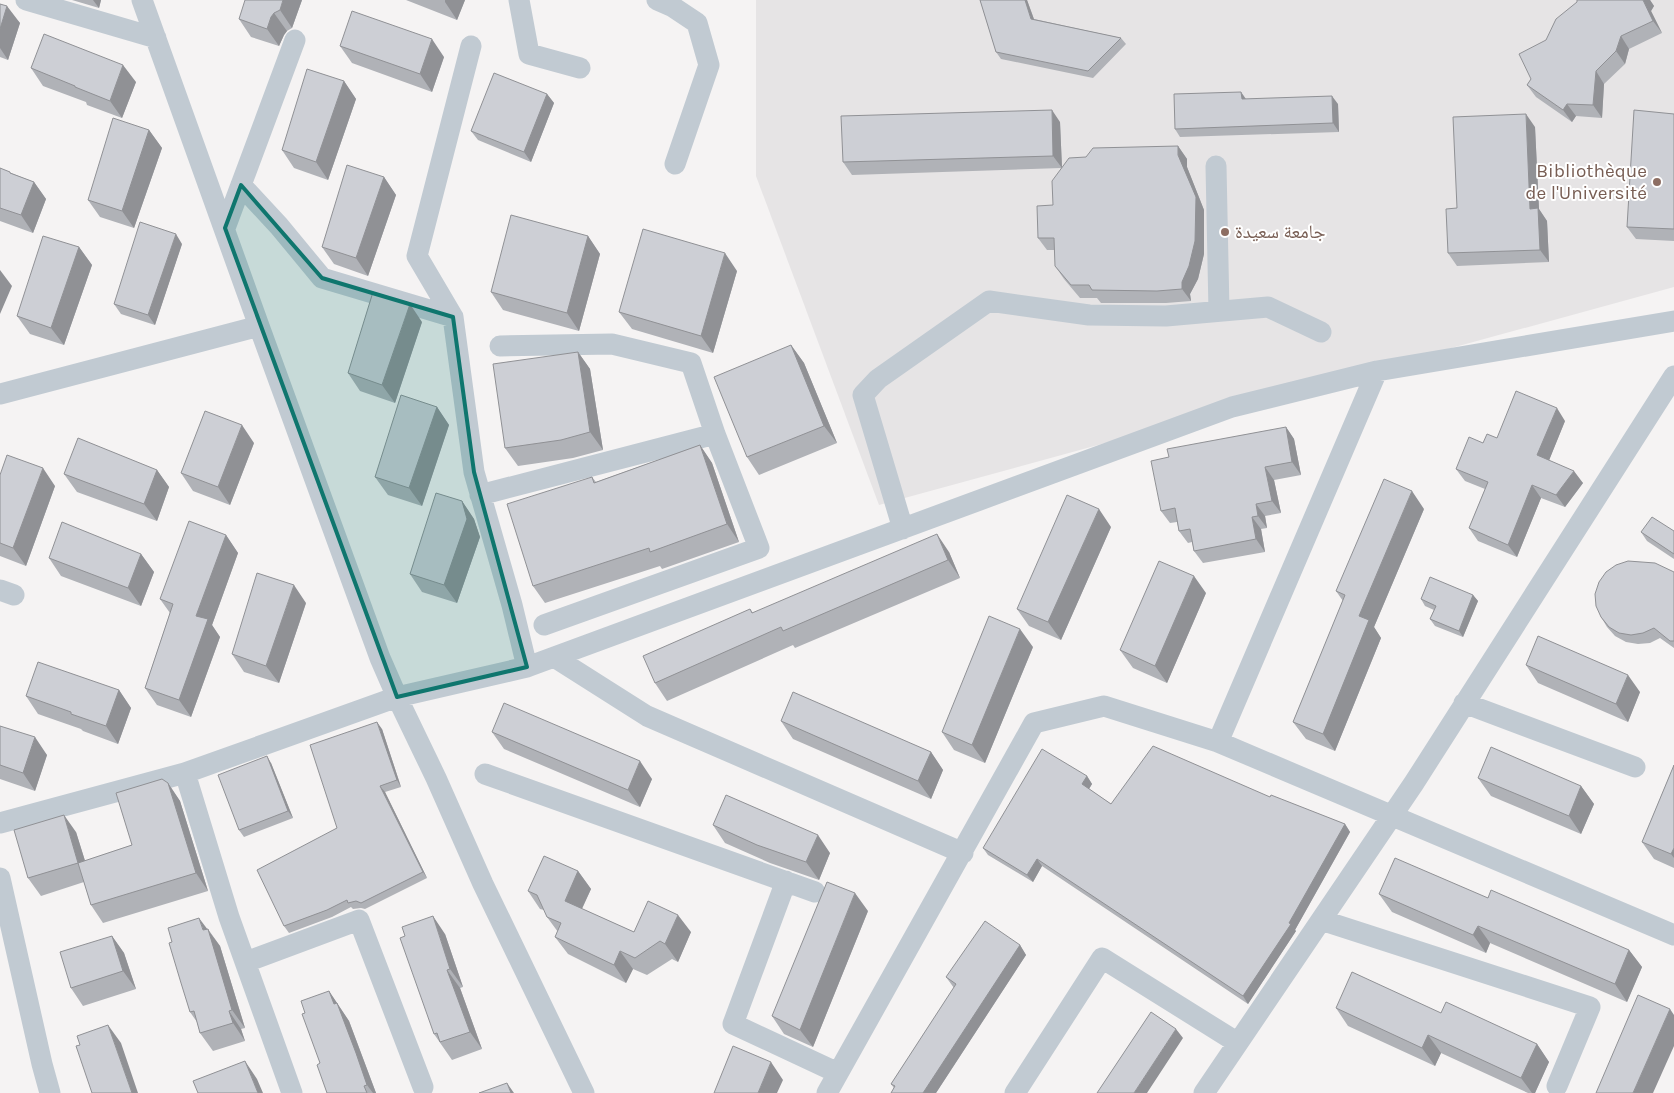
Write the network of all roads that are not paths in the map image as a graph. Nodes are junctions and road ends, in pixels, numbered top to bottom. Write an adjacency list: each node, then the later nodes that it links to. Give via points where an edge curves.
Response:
1 (26, 0): 5 (street)
2 (142, 0): 5 (street)
3 (519, 0): 8 (street, via 529,54)
4 (657, 0): 9 (street, via 697,23 709,65)
5 (156, 38): 12 (street)
6 (295, 40): 11 (street)
7 (471, 46): 14 (street, via 417,256)
8 (580, 68)
9 (675, 164)
10 (1216, 166): 13 (street)
11 (241, 186): 12 (street); 14 (street, via 322,278)
12 (225, 228): 16 (street)
13 (1219, 311): 17 (street, via 1268,307); 24 (street, via 1166,316 1089,315 989,301 981,306 878,379 863,395)
14 (453, 317): 23 (street)
15 (1674, 321): 19 (street)
16 (259, 326): 21 (street); 28 (street)
17 (1321, 332)
18 (500, 346): 22 (street, via 612,344 691,363)
19 (1377, 371): 24 (street, via 1232,407); 30 (street)
20 (1674, 376): 29 (street)
21 (0, 394)
22 (715, 434): 23 (street); 25 (street, via 759,548)
23 (480, 495): 27 (street)
24 (903, 529): 26 (street)
25 (544, 625)
26 (554, 657): 27 (street); 36 (street, via 647,716)
27 (527, 667): 28 (street)
28 (397, 697): 32 (street); 49 (street)
29 (1464, 703): 31 (street); 34 (street)
30 (1218, 742): 34 (street); 36 (street, via 1104,706 1034,723)
31 (1635, 767)
32 (185, 772): 35 (street); 42 (street)
33 (485, 774): 38 (street)
34 (1391, 815): 40 (street); 41 (street)
35 (0, 822)
36 (963, 853): 44 (street)
37 (0, 878): 47 (street)
38 (786, 881): 39 (street); 44 (street, via 733,1024)
39 (815, 892)
40 (1321, 920): 43 (street); 45 (street, via 1590,1008)
41 (1674, 935)
42 (246, 962): 46 (street, via 360,920); 48 (street)
43 (1238, 1043): 51 (street, via 1102,958); 52 (street)
44 (838, 1073): 50 (street)
45 (1556, 1086)
46 (422, 1087)
47 (50, 1093)
48 (292, 1093)
49 (584, 1093)
50 (827, 1093)
51 (1014, 1093)
52 (1204, 1093)

